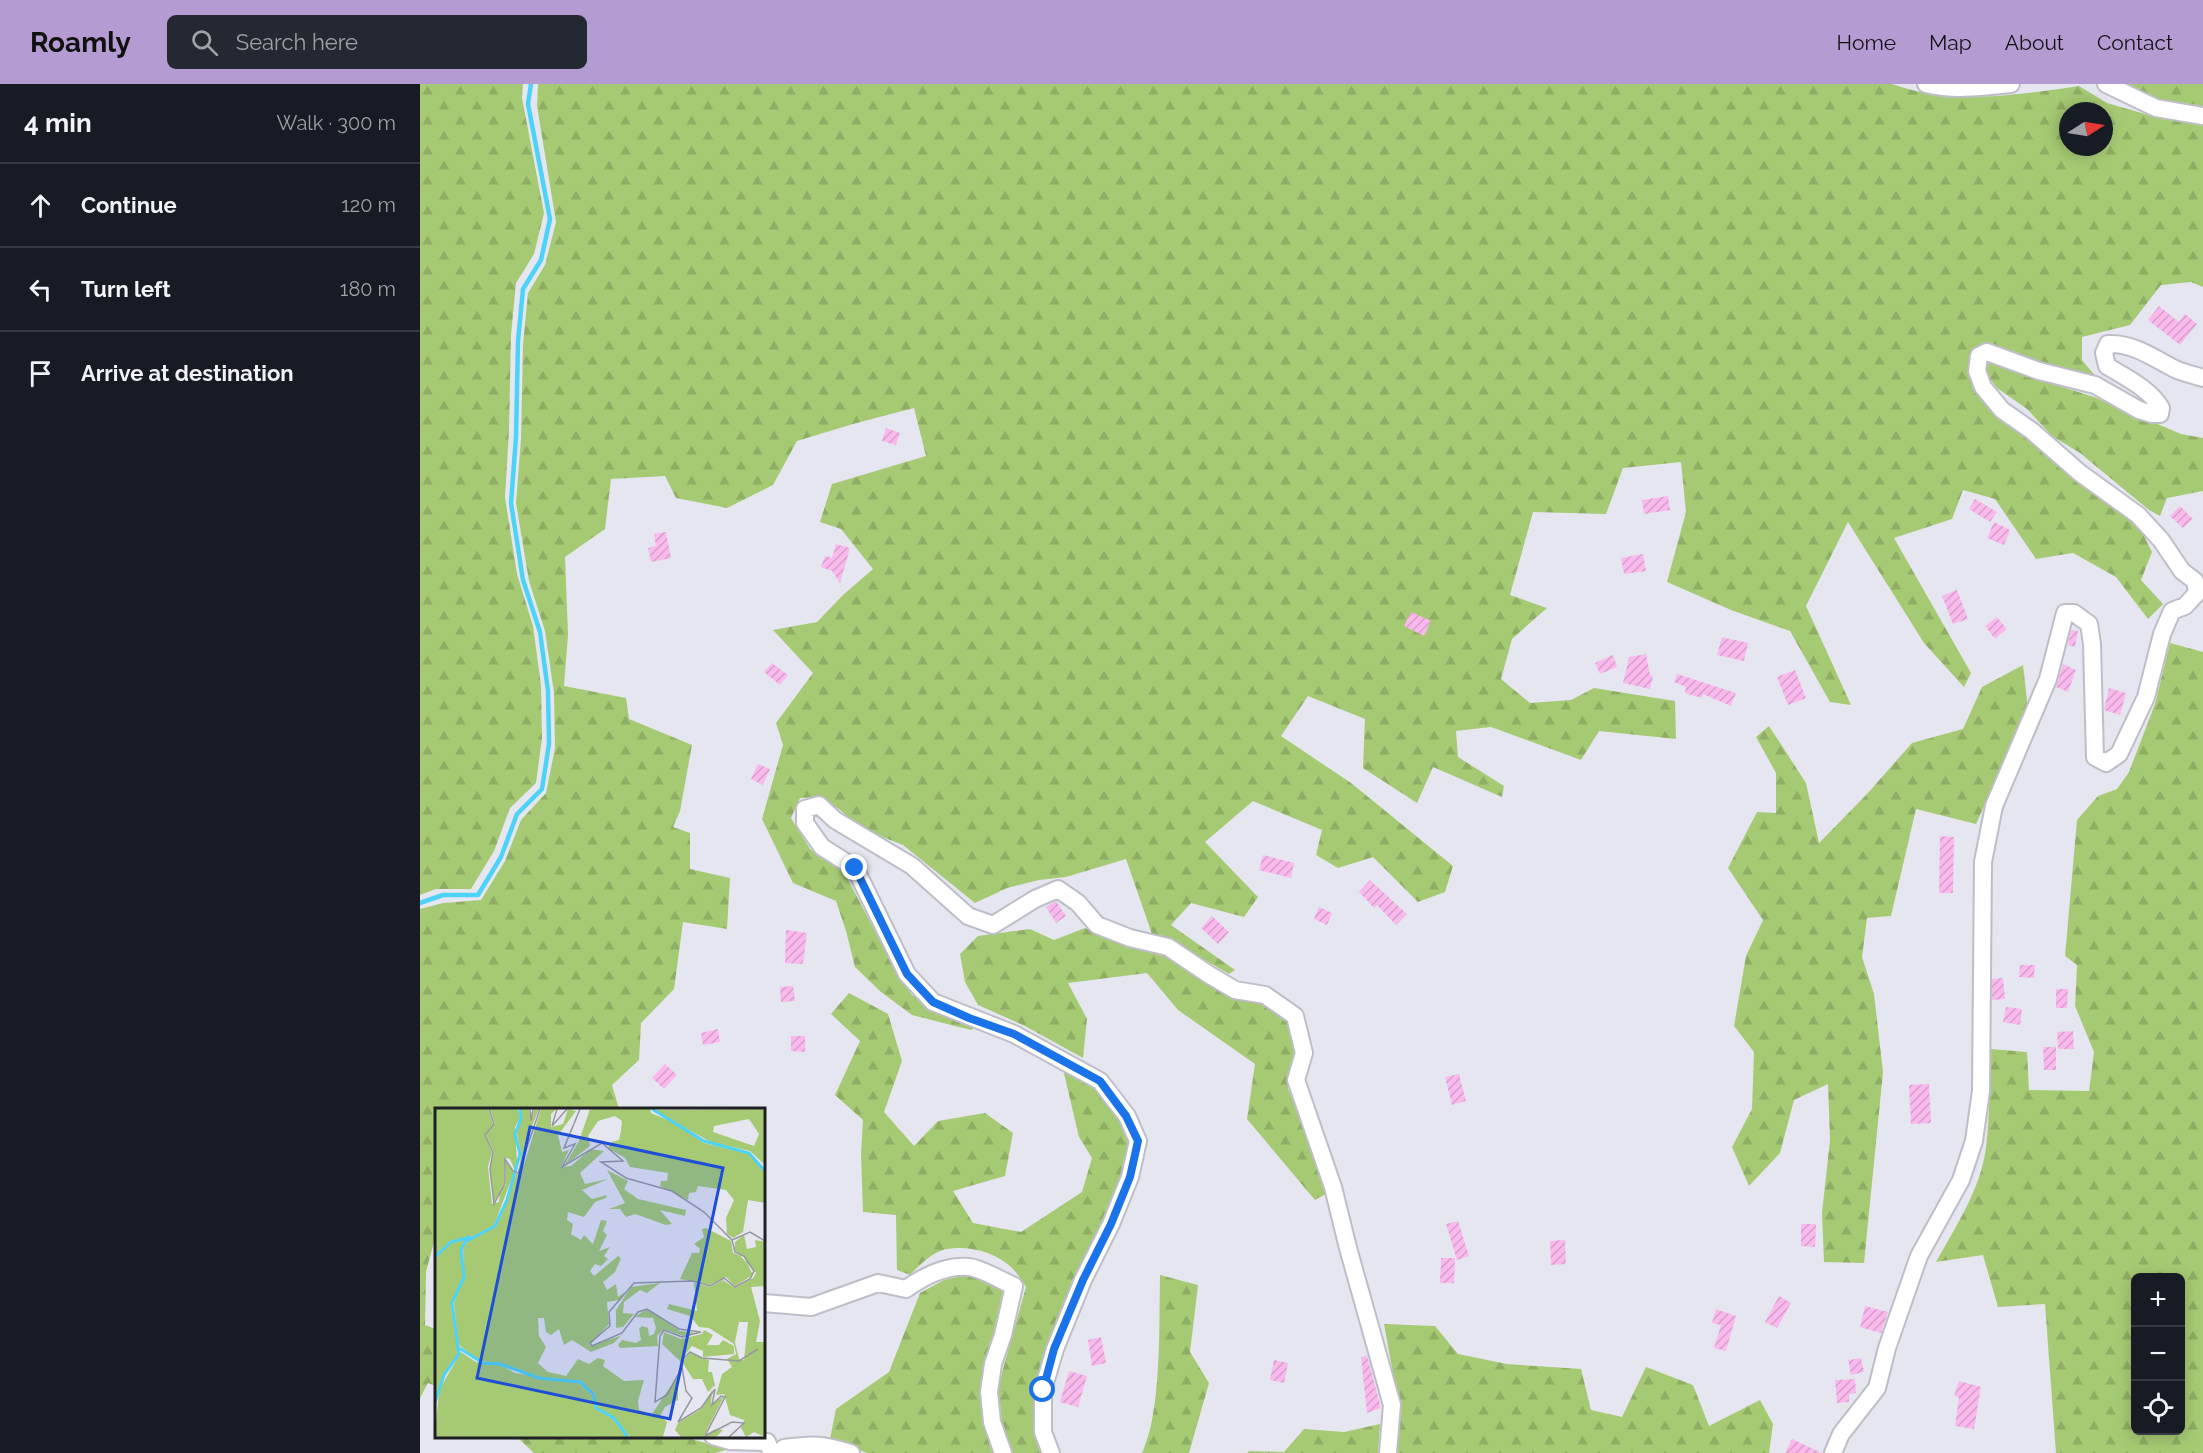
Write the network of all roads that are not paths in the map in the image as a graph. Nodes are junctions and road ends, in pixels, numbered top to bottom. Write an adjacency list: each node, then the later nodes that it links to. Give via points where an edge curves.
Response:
1 (1926, 84): 2 (street, via 1974,88)
2 (2011, 84)
3 (2106, 84): 4 (street, via 2156,108)
4 (2203, 116)
5 (2203, 378): 14 (street, via 2121,343 2108,344 2104,353 2107,366 2157,401 2160,414 2152,414 2095,386 1987,352 1979,356 1977,371 1983,387 2002,410 2138,515 2182,571 2195,581 2197,593 2185,606 2172,611 2146,697 2119,754 2106,763 2095,757 2089,624 2074,613 2065,613 2048,679 1994,806 1983,862 1981,1091 1974,1142 1961,1180 1919,1256 1877,1388 1841,1434)
6 (765, 1303): 11 (street, via 811,1307 878,1283 906,1288 946,1269 971,1267 1014,1286 989,1392 992,1422)
7 (716, 1438): 8 (street, via 767,1442)
8 (772, 1453)
9 (780, 1453): 10 (street, via 784,1448 813,1444)
10 (851, 1453)
11 (1003, 1453)
12 (1051, 1453): 13 (street, via 1043,1432 1043,1390 1054,1349 1126,1187 1138,1141 1126,1116 1100,1081 1014,1034 933,1002 907,974 855,868 822,847 805,823 805,809 819,804 835,820 912,866 968,916 993,925 1058,889 1097,924 1130,938 1168,946 1235,990 1265,994 1295,1016 1304,1053 1296,1080 1333,1187 1392,1405)
13 (1388, 1453)
14 (1833, 1453)

